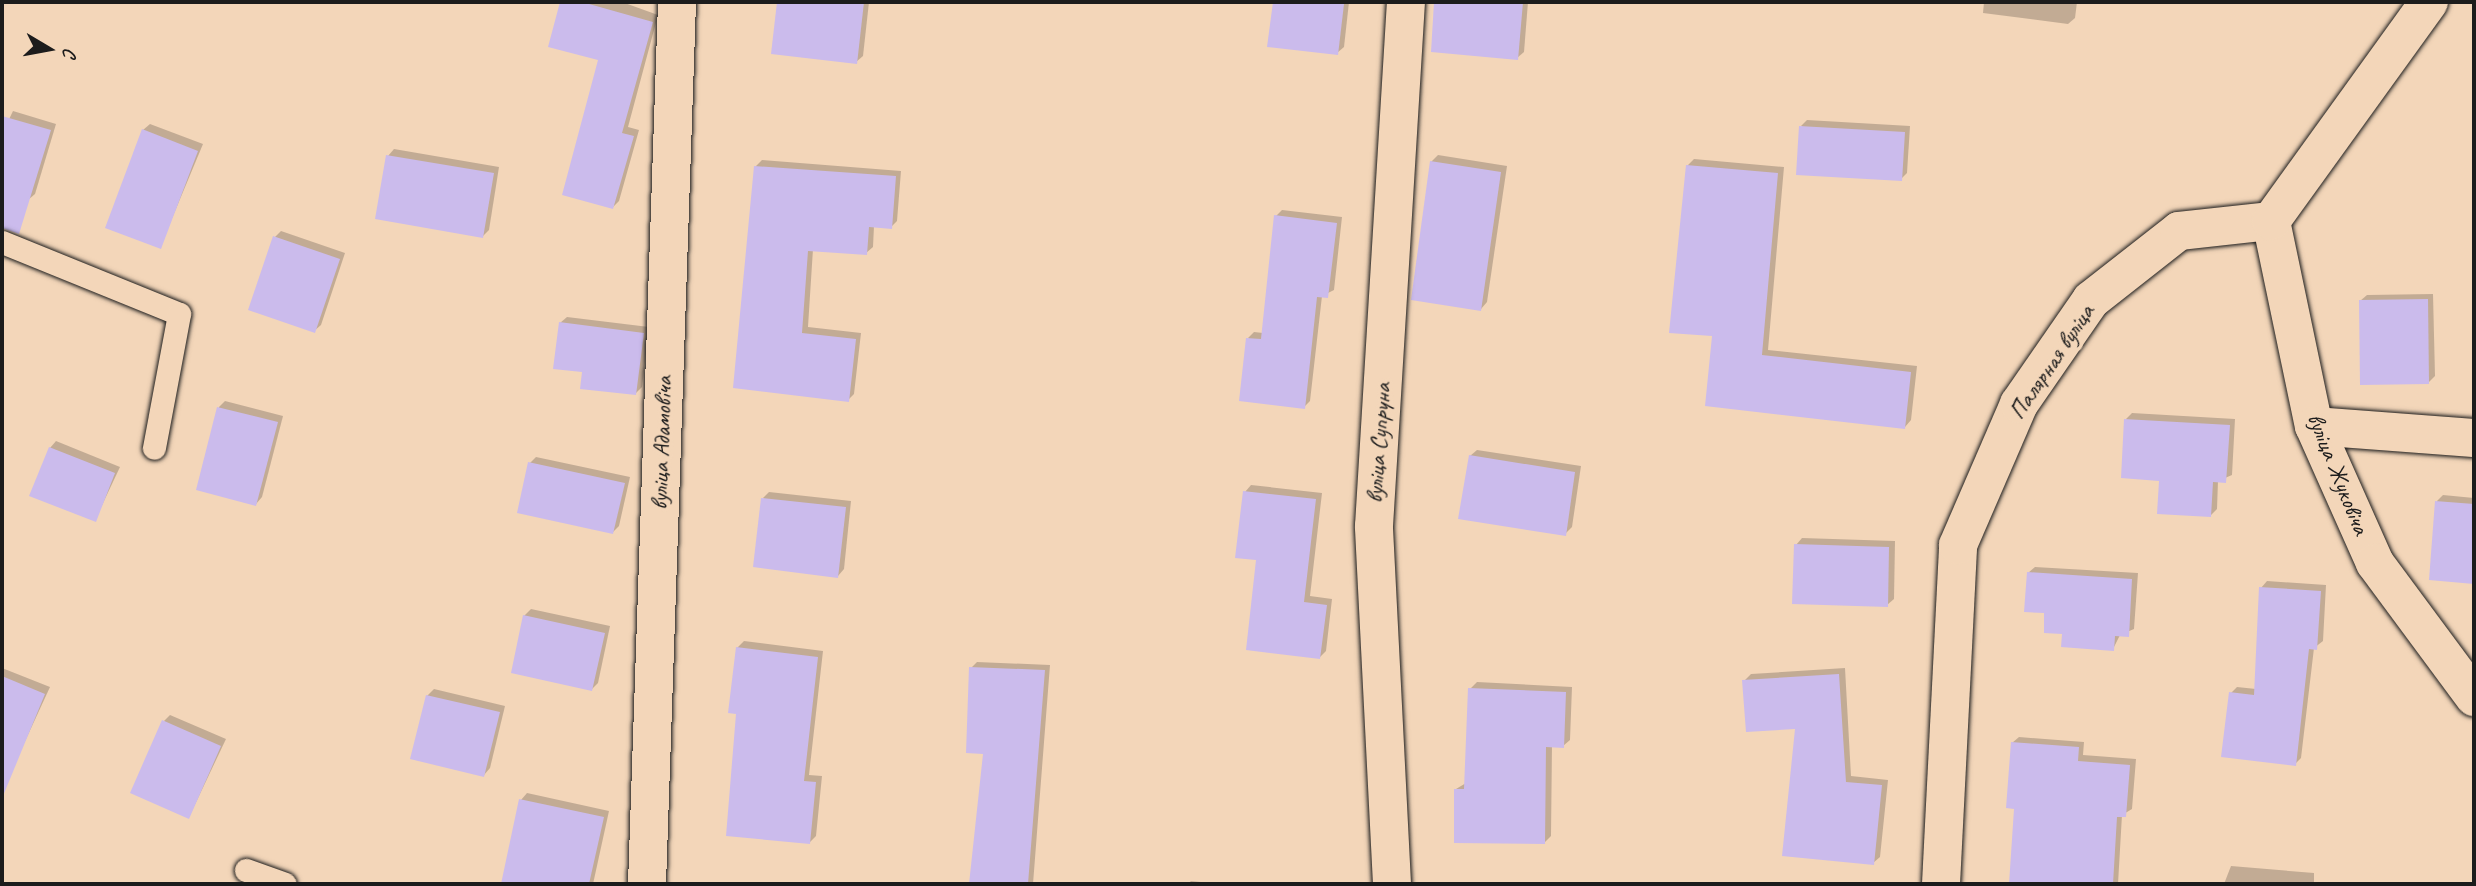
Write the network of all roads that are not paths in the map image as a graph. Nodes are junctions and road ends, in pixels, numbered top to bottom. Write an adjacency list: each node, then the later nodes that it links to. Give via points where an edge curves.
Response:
1 (677, 2): 12 (street, вуліца Адамовіча)
2 (1406, 2): 13 (street, вуліца Супруна, via 1374,526)
3 (2429, 2): 4 (street)
4 (2271, 221): 6 (street, вуліца Жуковіча); 14 (street, Палярная вуліца, via 2179,232 2091,300 2019,404 1958,545)
5 (2, 242): 8 (lane, via 179,314)
6 (2314, 426): 7 (street); 9 (street, вуліца Жуковіча, via 2375,563)
7 (2474, 438)
8 (154, 448)
9 (2474, 697)
10 (246, 870): 11 (lane)
11 (285, 884)
12 (648, 884)
13 (1392, 884)
14 (1941, 884)

